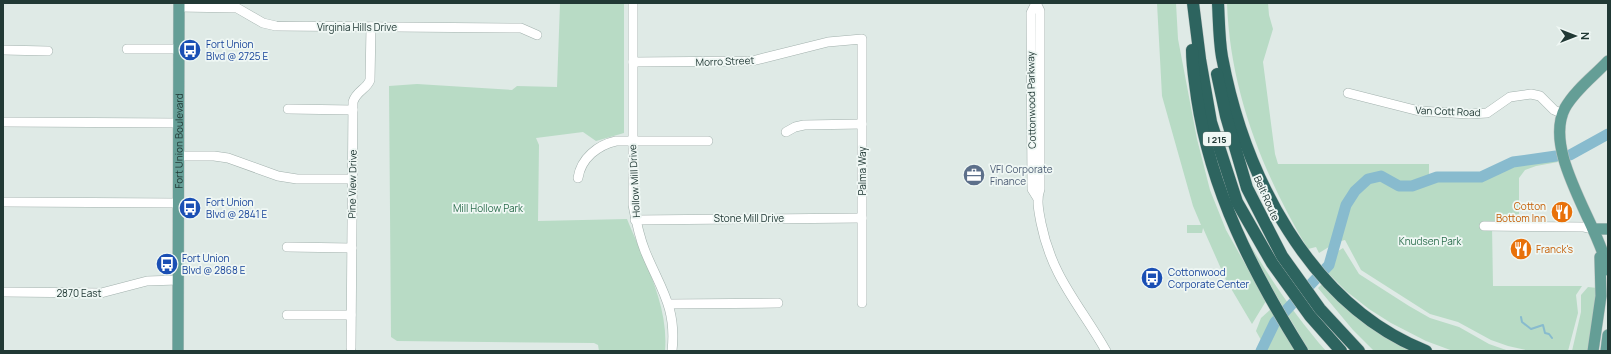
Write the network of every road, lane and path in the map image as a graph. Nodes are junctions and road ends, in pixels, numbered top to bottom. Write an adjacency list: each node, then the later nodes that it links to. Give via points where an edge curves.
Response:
1 (633, 3): 15 (street, Hollow Mill Drive)
2 (1036, 3): 52 (street, Cottonwood Parkway, via 1031,13 1032,189 1038,197 1043,234 1056,272)
3 (1211, 3): 38 (highway, Belt Route / I 215, via 1214,58 1226,116 1247,188)
4 (1218, 3): 49 (highway, via 1222,55 1236,114 1262,182 1299,248 1337,294 1364,317)
5 (1193, 4): 38 (highway, Belt Route / I 215, via 1211,122 1237,202); 53 (highway, via 1192,62 1200,119 1226,210 1256,274)
6 (179, 5): 7 (street, Virginia Hills Drive, via 237,8 263,23 276,26); 12 (main road, Fort Union Boulevard)
7 (371, 27): 8 (street, Virginia Hills Drive, via 521,28); 18 (street, Pine View Drive, via 370,80 354,98)
8 (537, 35)
9 (862, 39): 15 (street, Morro Street, via 828,42 752,61); 22 (street, Palma Way)
10 (127, 49): 12 (street)
11 (3, 50): 13 (street)
12 (179, 50): 21 (main road, Fort Union Boulevard)
13 (48, 51)
14 (1608, 61): 19 (main road, via 1574,96)
15 (633, 62): 24 (street, Hollow Mill Drive)
16 (1348, 93): 19 (street, Van Cott Road, via 1419,111 1470,114 1487,113 1510,97 1531,94 1540,96 1554,110)
17 (288, 109): 18 (street)
18 (353, 110): 28 (street, Pine View Drive)
19 (1563, 114): 35 (main road, via 1561,148)
20 (3, 122): 21 (street)
21 (179, 123): 26 (main road, Fort Union Boulevard)
22 (862, 124): 23 (street, via 804,125); 31 (street, Palma Way)
23 (786, 132)
24 (632, 141): 25 (street); 27 (street, via 616,141 599,147 583,162); 32 (street, Hollow Mill Drive)
25 (708, 141)
26 (179, 156): 28 (street, via 228,158 278,176 297,179); 30 (main road, Fort Union Boulevard)
27 (578, 178)
28 (352, 179): 37 (street, Pine View Drive)
29 (3, 202): 30 (street)
30 (178, 203): 40 (main road, Fort Union Boulevard)
31 (862, 218): 32 (street, Stone Mill Drive); 43 (street, Palma Way)
32 (635, 220): 44 (street, Hollow Mill Drive, via 645,251)
33 (1484, 226): 35 (street, via 1584,227)
34 (1608, 228): 35 (main road)
35 (1595, 233): 39 (main road); 56 (main road, via 1600,258 1601,296)
36 (287, 247): 37 (street)
37 (352, 248): 46 (street, Pine View Drive)
38 (1277, 260): 54 (highway, Belt Route / I 215, via 1310,316); 55 (highway, Belt Route / I 215)
39 (1608, 270)
40 (178, 280): 41 (street, 2870 East, via 147,281 108,292); 50 (main road, Fort Union Boulevard)
41 (3, 292)
42 (778, 303): 44 (street)
43 (862, 303)
44 (669, 304): 51 (street, Hollow Mill Drive, via 673,329)
45 (287, 315): 46 (street)
46 (351, 315): 48 (street, Pine View Drive)
47 (1608, 335): 57 (main road)
48 (351, 348)
49 (1424, 350)
50 (178, 351)
51 (672, 351)
52 (1106, 351)
53 (1302, 351)
54 (1341, 351)
55 (1359, 351)
56 (1593, 351)
57 (1606, 351)

